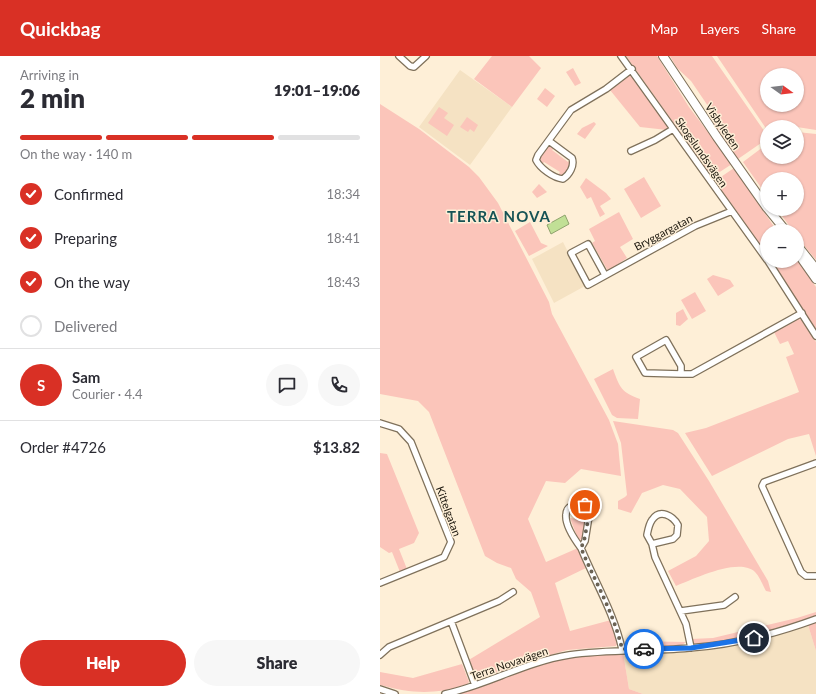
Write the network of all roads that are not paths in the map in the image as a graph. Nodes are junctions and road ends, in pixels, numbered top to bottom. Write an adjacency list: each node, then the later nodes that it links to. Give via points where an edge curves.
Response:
1 (399, 56): 2 (street, via 414,67)
2 (426, 56)
3 (621, 56): 5 (street, Skogslundsvägen)
4 (664, 56): 9 (main road, Visbyleden)
5 (632, 69): 6 (street, Skogslundsvägen); 7 (street, via 606,90 571,110)
6 (673, 128): 8 (street); 10 (street, Skogslundsvägen)
7 (549, 141): 7 (street, via 536,160 538,165 563,179 573,165 572,158)
8 (631, 152)
9 (760, 198)
10 (732, 211): 13 (street, Skogslundsvägen); 18 (street, Bryggargatan, via 695,226)
11 (774, 216): 12 (main road, Visbyleden)
12 (780, 224)
13 (760, 250)
14 (804, 253): 17 (main road)
15 (804, 262): 19 (main road)
16 (772, 268): 20 (street, Skogslundsvägen)
17 (816, 268)
18 (605, 275): 18 (street, Bryggargatan, via 588,244 571,254 588,285)
19 (816, 279)
20 (802, 313): 21 (street, Skogslundsvägen); 22 (street, via 692,374)
21 (816, 336)
22 (681, 374): 22 (street, via 681,366 666,340 636,357 645,373)
23 (380, 423): 28 (street, Kittelgatan, via 399,429 412,442 450,542 444,557)
24 (816, 463): 27 (street, via 772,477 762,486 801,572 806,576)
25 (652, 544): 25 (street, via 647,535 651,521 659,514 671,516 678,525 677,535 673,539); 31 (street, via 655,557)
26 (581, 548): 26 (street, via 566,515 576,504 585,505 590,510); 35 (street, via 603,594)
27 (816, 576)
28 (380, 583)
29 (513, 592): 33 (street, via 499,601)
30 (735, 597): 31 (street, via 724,604)
31 (681, 611): 34 (street)
32 (816, 620): 34 (street, Terra Novavägen, via 746,640)
33 (451, 621): 36 (street, via 389,647); 37 (street)
34 (691, 648): 35 (street, Terra Novavägen)
35 (622, 649): 37 (street, Terra Novavägen, via 568,655 538,662)
36 (380, 655)
37 (474, 685): 40 (street, Terra Novavägen)
38 (380, 689): 39 (street)
39 (395, 694)
40 (445, 694)

